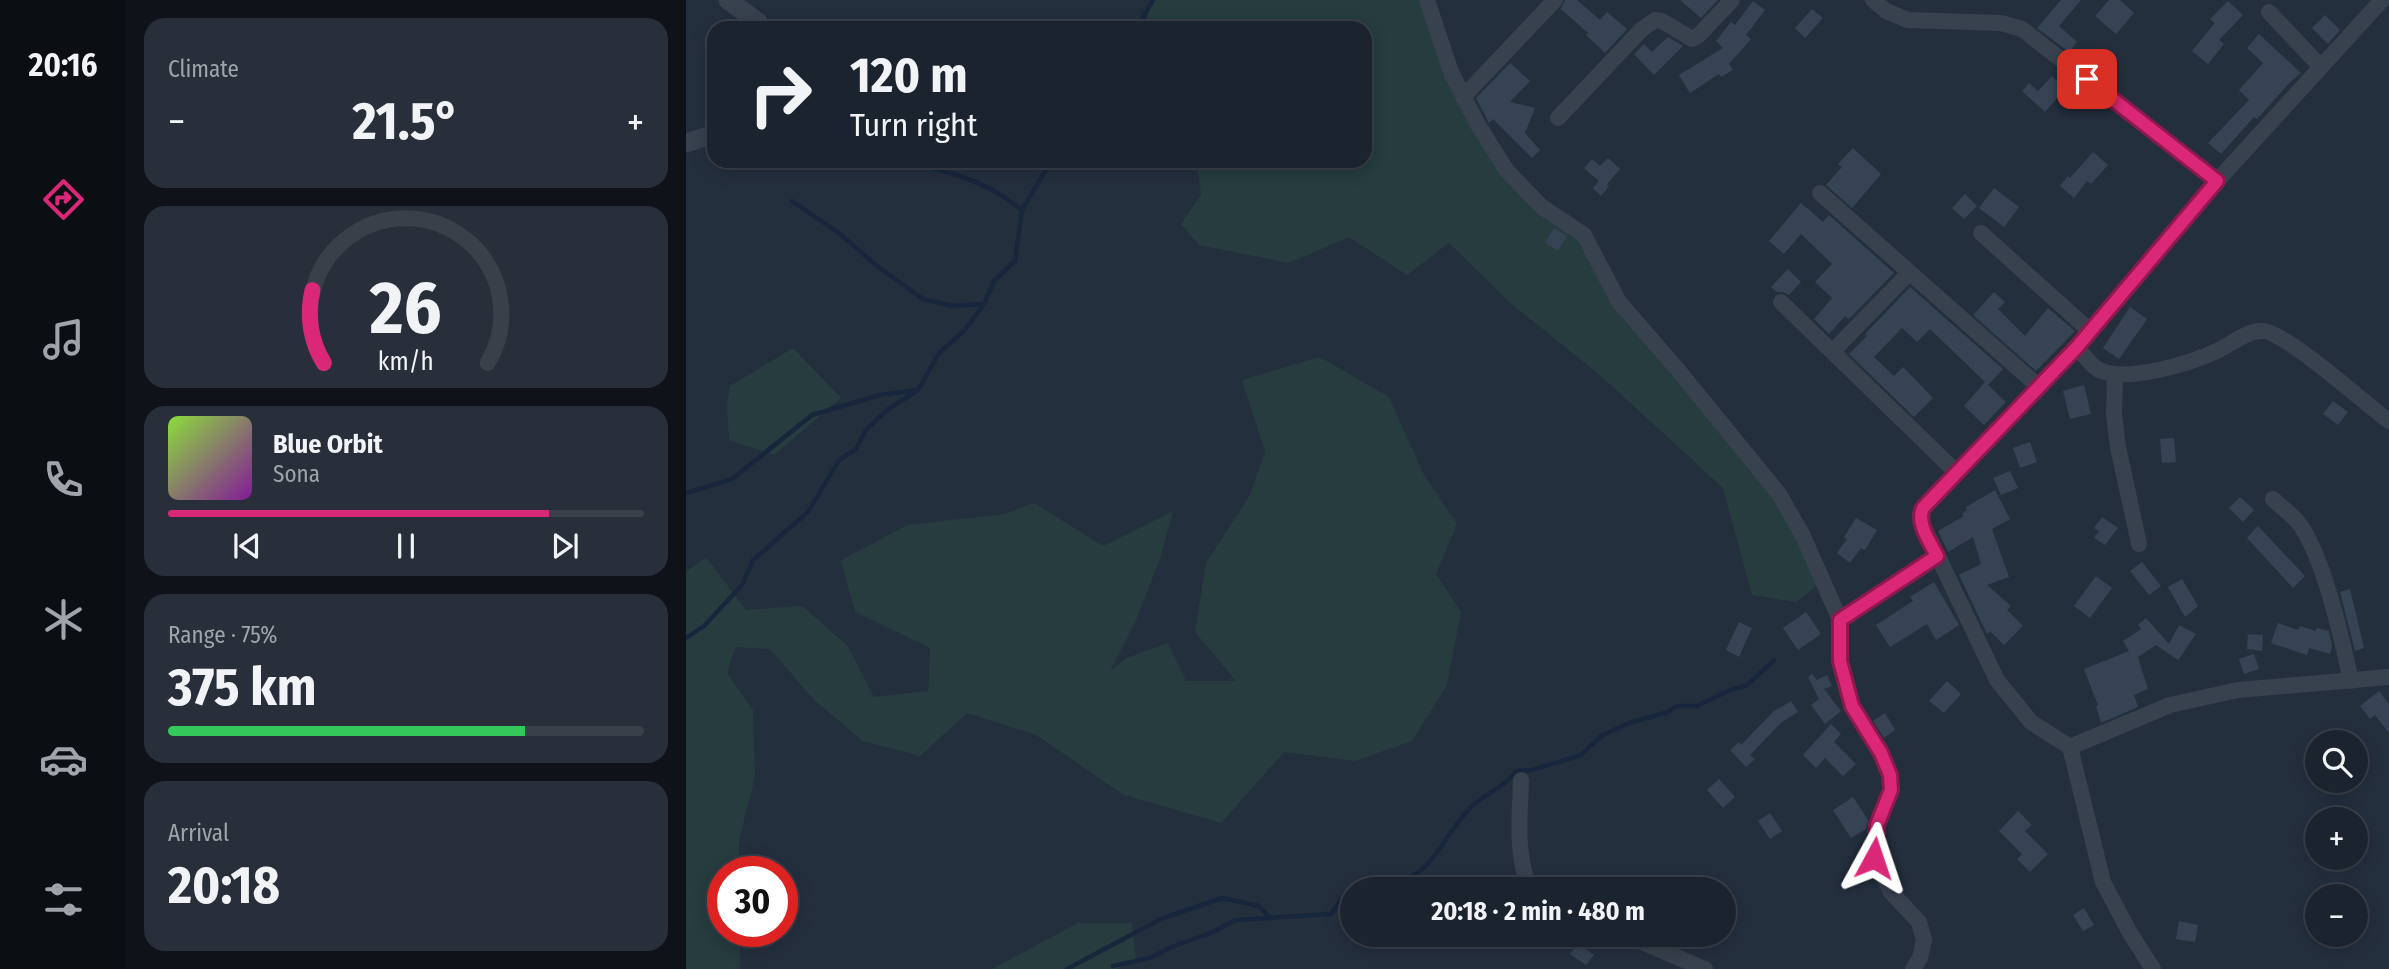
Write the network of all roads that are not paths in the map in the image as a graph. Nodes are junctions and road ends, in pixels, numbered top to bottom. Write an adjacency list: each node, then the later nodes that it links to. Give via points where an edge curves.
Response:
1 (728, 0): 8 (street)
2 (1427, 0): 10 (street)
3 (1555, 0): 10 (street)
4 (1731, 0): 11 (street, via 1692,39 1655,20)
5 (1873, 0): 14 (street, via 1908,20 2001,23 2022,29)
6 (2382, 0): 9 (street)
7 (2269, 12): 9 (street)
8 (757, 21)
9 (2321, 67): 14 (street)
10 (1464, 97): 29 (street, via 1507,172 1542,207 1584,235 1619,302 1779,494)
11 (1558, 118)
12 (707, 136): 13 (street)
13 (686, 143)
14 (2217, 181): 19 (street)
15 (1820, 193): 17 (street)
16 (1981, 233): 19 (street)
17 (1909, 273): 21 (street); 23 (street)
18 (1781, 302): 21 (street)
19 (2090, 331): 20 (street)
20 (2077, 347): 22 (street, via 2098,369); 23 (street)
21 (1833, 351): 25 (street)
22 (2115, 374): 24 (street, via 2181,366 2261,331 2298,349); 27 (street, via 2113,415)
23 (2038, 386): 25 (street)
24 (2389, 421)
25 (1955, 471): 28 (street, via 1920,514)
26 (2273, 499): 31 (street, via 2298,522 2318,559)
27 (2139, 544)
28 (1937, 556): 29 (street); 32 (street, via 1997,680 2031,722)
29 (1840, 620): 37 (street, via 1840,661 1852,706 1890,775 1891,790 1877,825 1874,858 1891,892 1919,922 1924,940)
30 (2389, 677): 31 (street)
31 (2351, 681): 32 (street, via 2238,691 2170,705)
32 (2070, 747): 38 (street, via 2104,882)
33 (1521, 780): 34 (street, via 1521,862)
34 (1526, 877)
35 (1653, 947): 36 (street)
36 (1705, 969)
37 (1913, 969)
38 (2153, 969)

